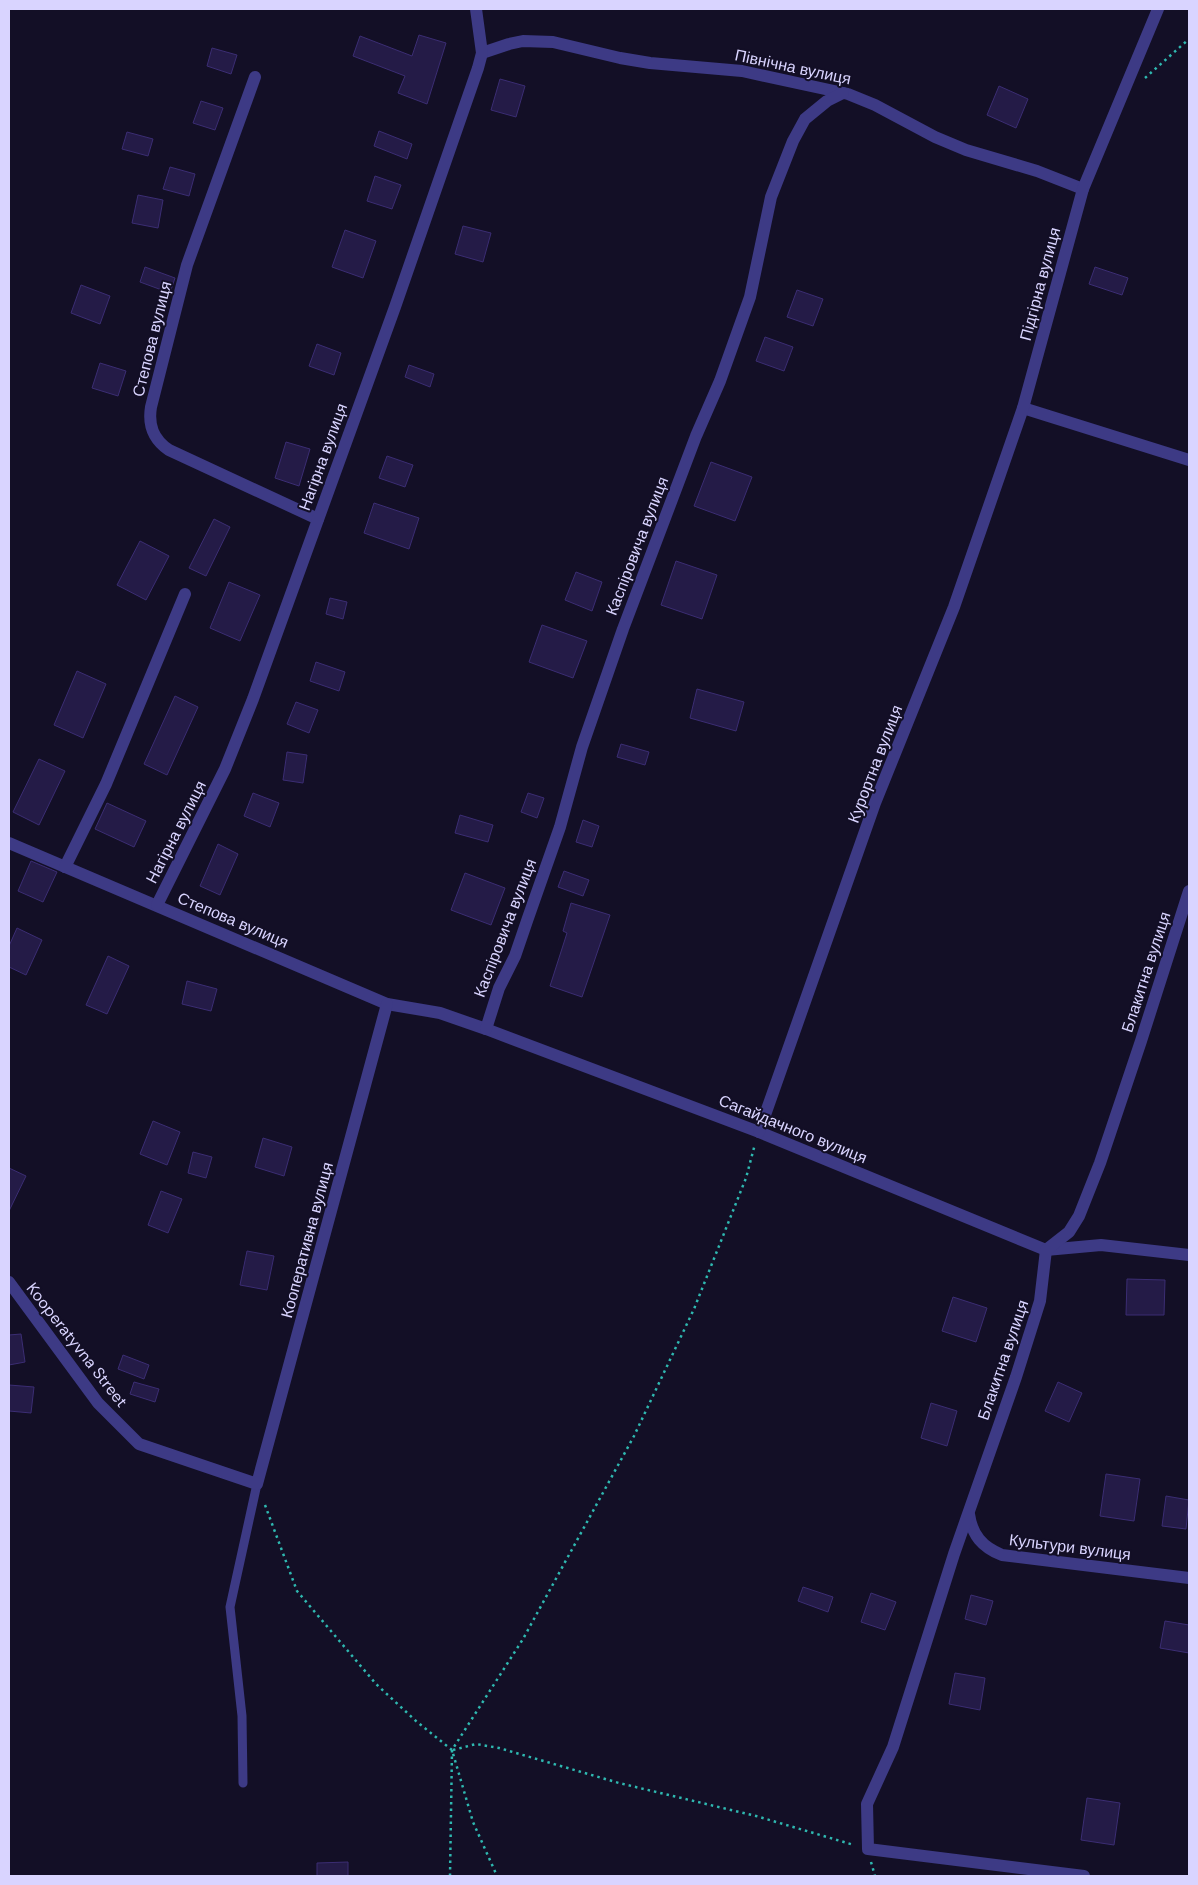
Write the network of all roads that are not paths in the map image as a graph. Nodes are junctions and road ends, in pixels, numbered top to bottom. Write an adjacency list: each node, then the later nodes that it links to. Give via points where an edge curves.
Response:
1 (476, 9): 3 (street, Нагірна вулиця)
2 (1158, 9): 6 (street, Підгірна вулиця)
3 (482, 53): 5 (street, Північна вулиця, via 523,41 553,42 650,63 742,71); 9 (street, Нагірна вулиця)
4 (255, 77): 9 (street, Степова вулиця, via 187,265 151,407 150,423 156,439 169,450)
5 (843, 93): 6 (street, Північна вулиця, via 875,105 966,150 1037,171); 16 (street, Каспіровича вулиця, via 805,119 771,197 750,297 623,629 582,748 560,827)
6 (1083, 189): 7 (street, Підгірна вулиця)
7 (1023, 408): 8 (street); 17 (street, Курортна вулиця, via 954,607 875,803)
8 (1189, 460)
9 (318, 519): 14 (street, Нагірна вулиця, via 225,769)
10 (185, 594): 12 (street, via 106,784)
11 (9, 843): 12 (street, Степова вулиця)
12 (65, 867): 14 (street, Степова вулиця)
13 (1189, 891): 18 (street, Блакитна вулиця, via 1100,1163 1079,1216 1069,1232)
14 (157, 905): 15 (street, Степова вулиця)
15 (387, 1004): 16 (street, Сагайдачного вулиця, via 440,1013); 21 (street, Кооперативна вулиця)
16 (486, 1029): 17 (street, Сагайдачного вулиця)
17 (759, 1132): 18 (street, Сагайдачного вулиця)
18 (1046, 1250): 19 (street, Сагайдачного вулиця, via 1101,1245); 22 (street, Блакитна вулиця, via 1040,1301)
19 (1189, 1255)
20 (9, 1282): 21 (street, Kooperatyvna Street, via 98,1403 139,1444)
21 (257, 1484): 24 (lane, via 230,1607 242,1716)
22 (969, 1514): 23 (street, Культури вулиця, via 971,1525 982,1544 1002,1555); 25 (street, Блакитна вулиця, via 893,1747 867,1804 868,1849)
23 (1189, 1578)
24 (243, 1783)
25 (1084, 1876)

